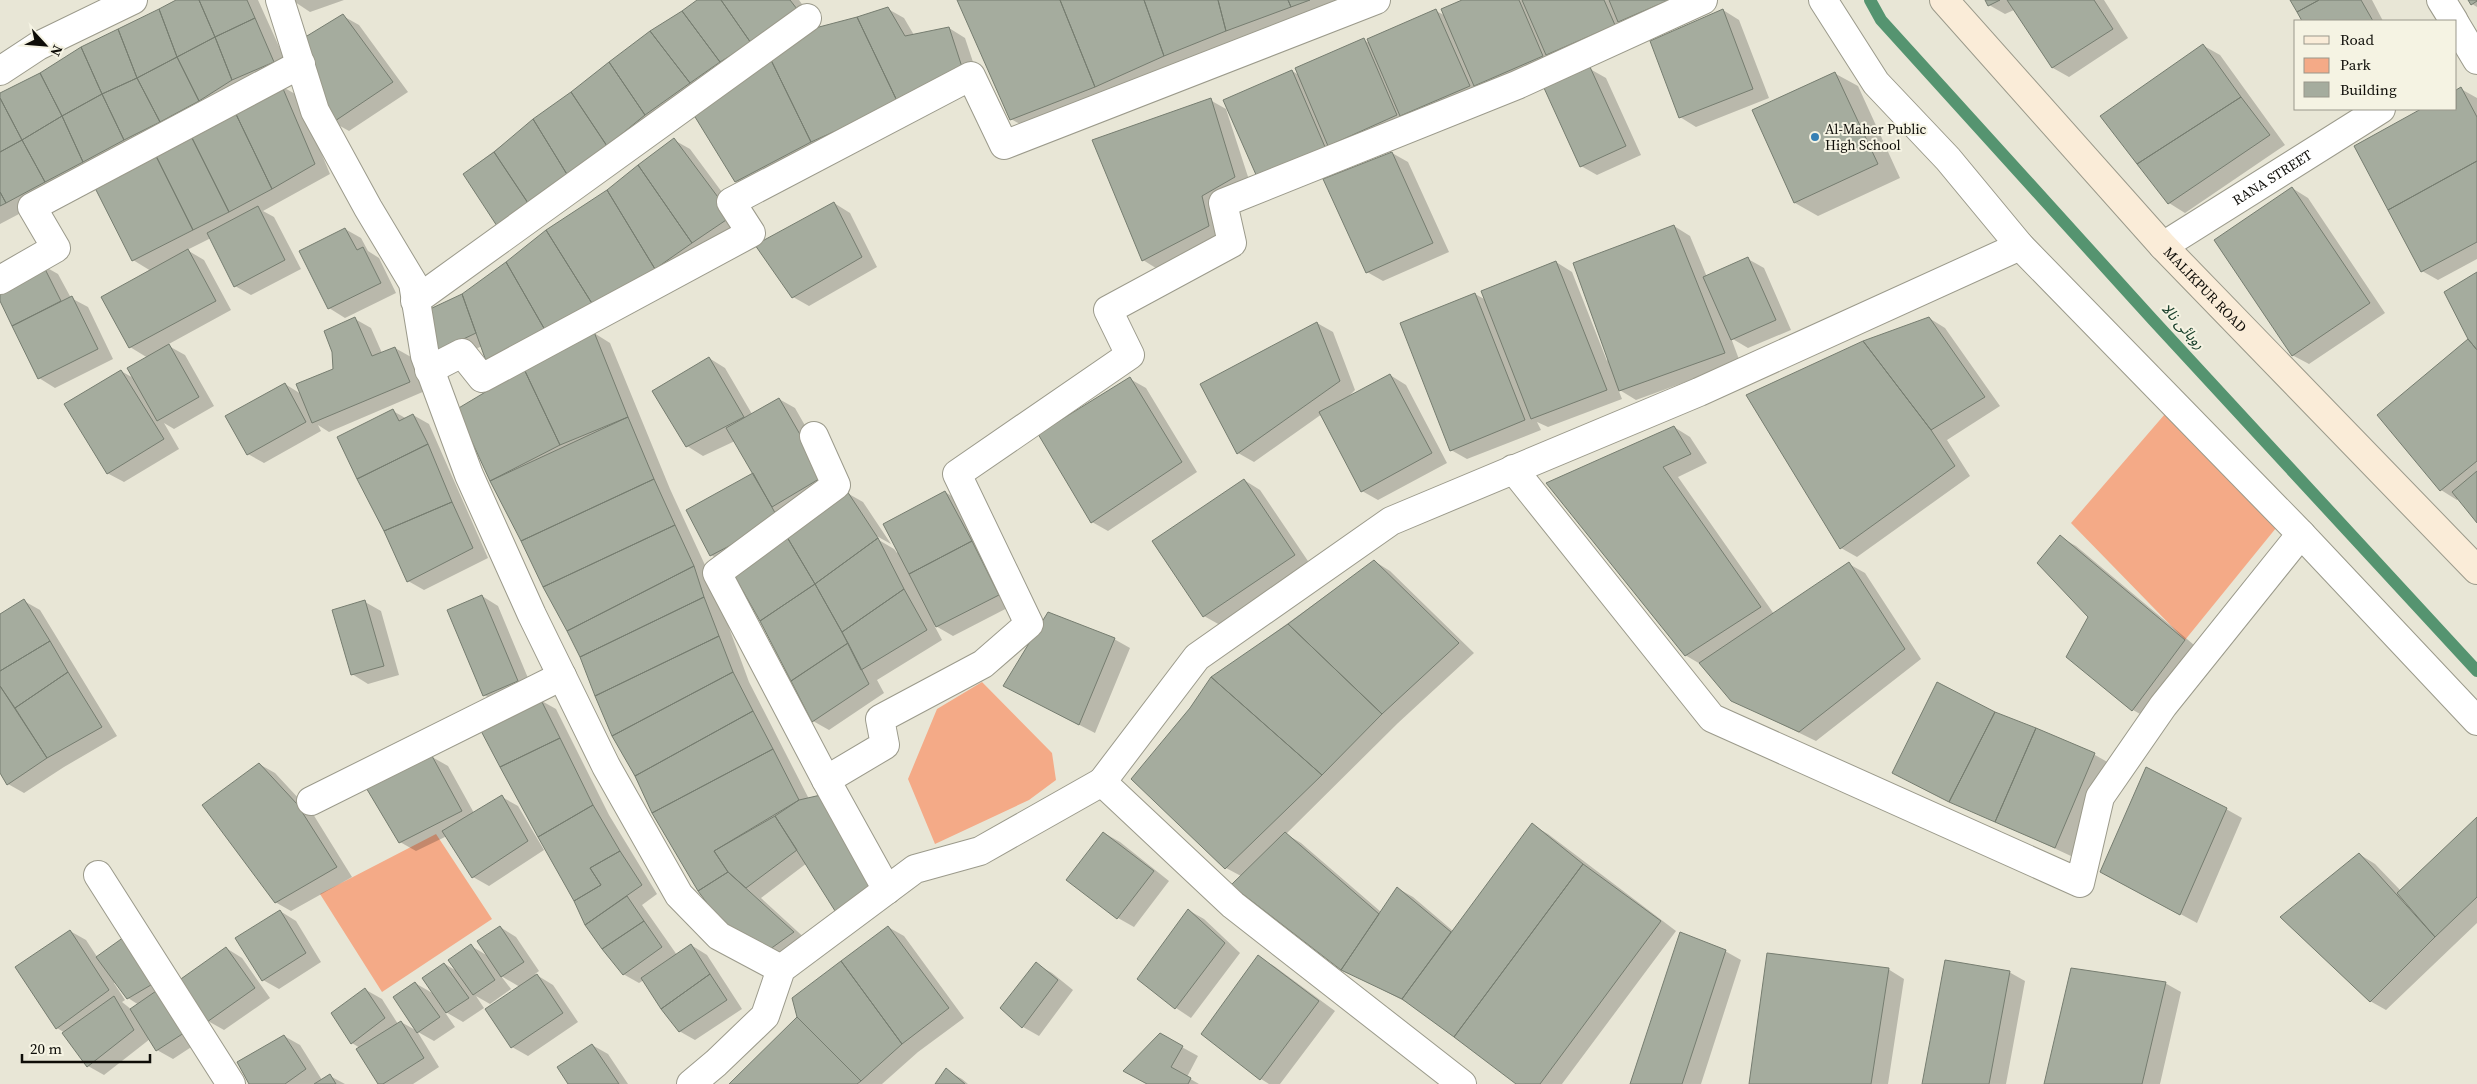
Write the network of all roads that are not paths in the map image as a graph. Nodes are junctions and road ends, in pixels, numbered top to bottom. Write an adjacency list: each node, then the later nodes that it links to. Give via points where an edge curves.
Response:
1 (133, 0): 13 (street, via 38,46)
2 (280, 0): 12 (street)
3 (1376, 0): 19 (street, via 1004,145 971,76 731,202 752,233 482,378 462,354)
4 (1703, 0): 26 (street, via 1518,85 1223,203 1232,243 1108,310 1130,355 957,474 1029,624 983,664 880,719 885,745)
5 (1823, 0): 15 (street, via 1876,83 1948,160)
6 (1944, 0): 16 (street, MALIKPUR ROAD)
7 (2441, 0): 9 (street)
8 (807, 18): 18 (street)
9 (2453, 20)
10 (2457, 27): 11 (street)
11 (2470, 55)
12 (300, 64): 17 (street, via 32,207 56,248); 18 (street, via 315,111 412,283)
13 (0, 71)
14 (2379, 110): 16 (street, RANA STREET)
15 (2020, 246): 21 (street, via 1699,392); 22 (street)
16 (2163, 246): 23 (street, MALIKPUR ROAD)
17 (0, 280)
18 (416, 301): 19 (street)
19 (430, 370): 24 (street, via 469,475)
20 (814, 436): 26 (street, via 836,485 718,573)
21 (1513, 469): 22 (street, via 1712,718 2080,884 2100,797 2163,706); 27 (street, via 1391,521 1196,657)
22 (2301, 534): 25 (street)
23 (2477, 570)
24 (562, 676): 28 (street); 31 (street, via 606,766 679,895 719,936)
25 (2477, 721)
26 (826, 780): 30 (street)
27 (1102, 782): 30 (street, via 980,851 915,869); 34 (street, via 1233,906)
28 (311, 801)
29 (98, 875): 32 (street)
30 (887, 890): 31 (street)
31 (781, 969): 33 (street, via 765,1016)
32 (231, 1084)
33 (691, 1084)
34 (1462, 1084)

